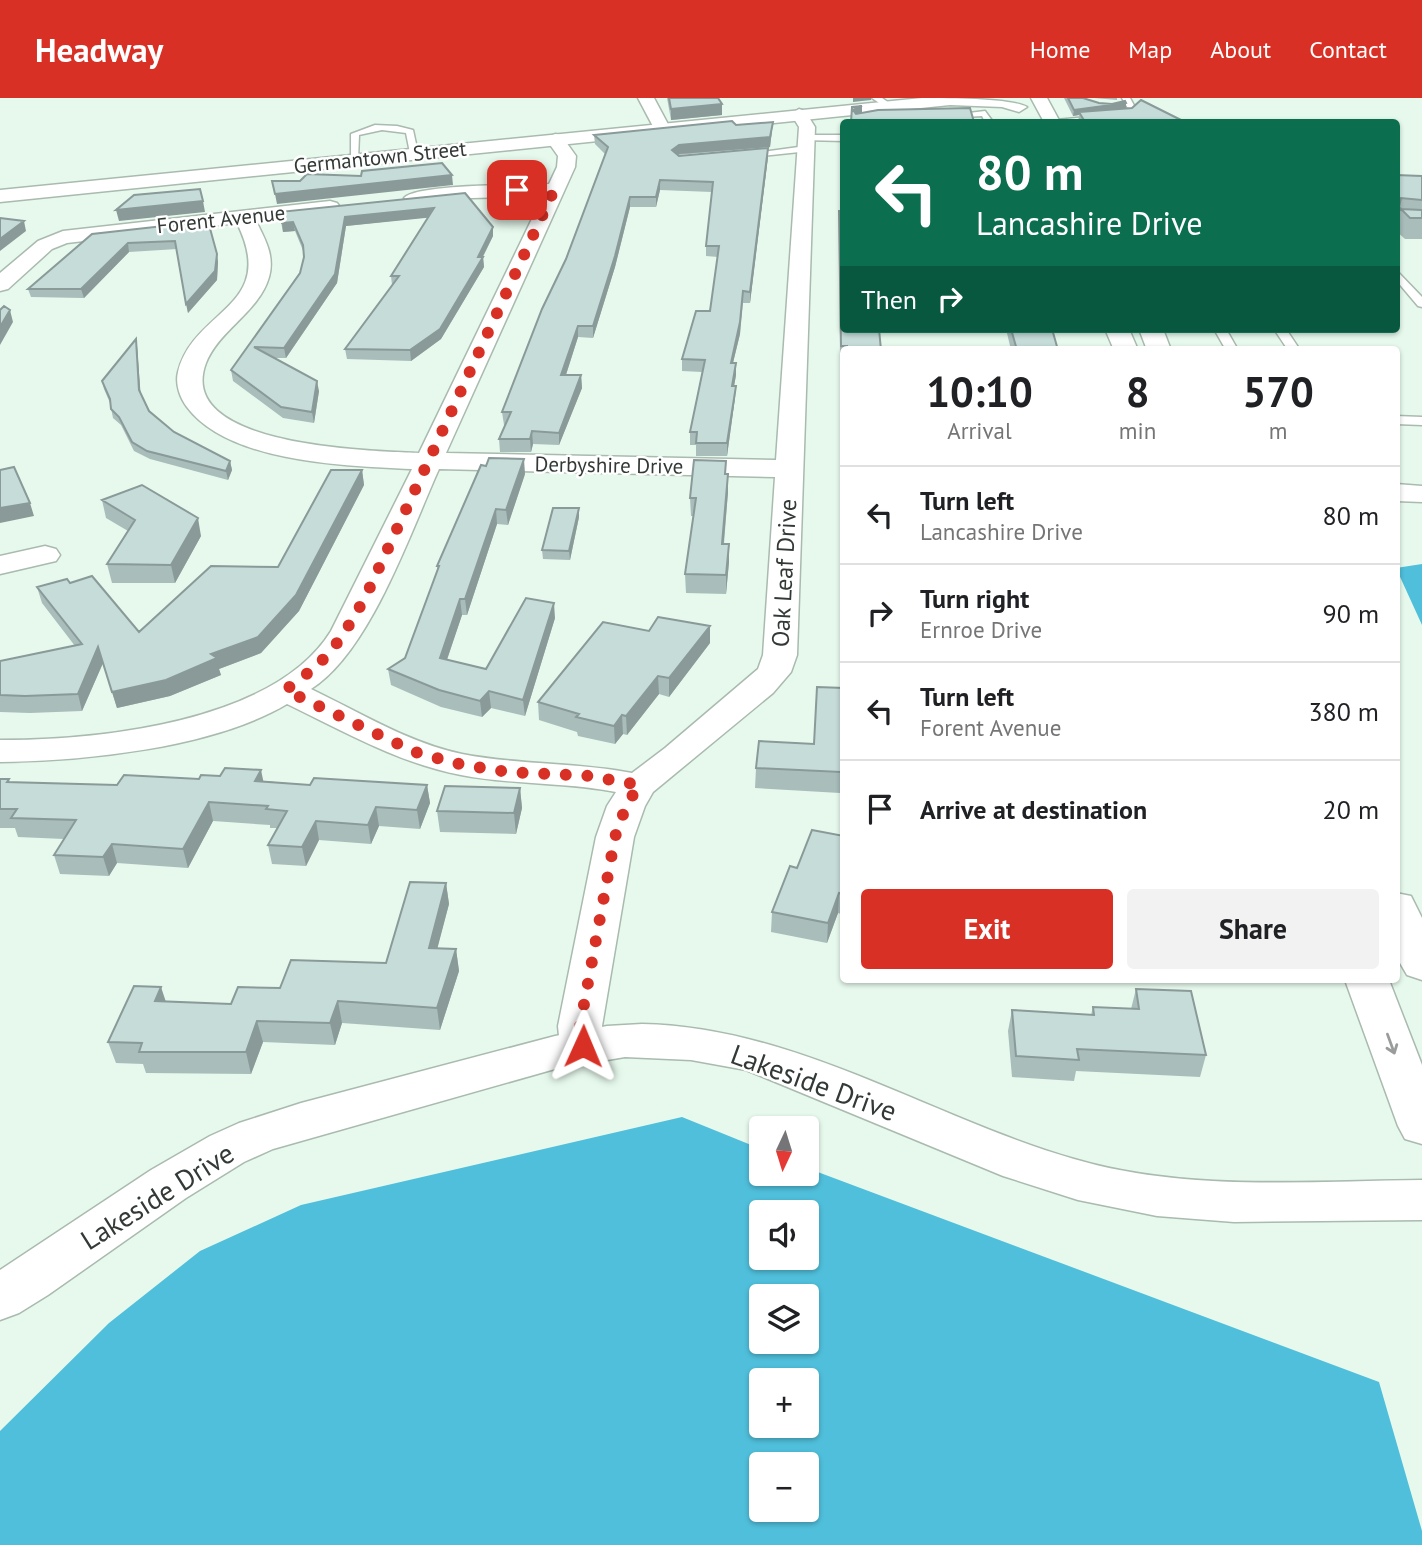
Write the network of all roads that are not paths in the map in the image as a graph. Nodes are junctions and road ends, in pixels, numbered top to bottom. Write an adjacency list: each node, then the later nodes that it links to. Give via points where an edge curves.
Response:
1 (646, 98): 15 (main road)
2 (970, 98): 5 (main road, Germantown Street)
3 (1039, 98): 13 (main road)
4 (1128, 102): 6 (lane); 14 (lane, via 1133,111 1127,114)
5 (936, 104): 8 (main road, Germantown Street); 9 (main road, via 990,101); 12 (lane, via 985,113)
6 (1117, 105)
7 (1081, 106): 14 (lane)
8 (875, 109): 10 (main road, Germantown Street); 11 (lane)
9 (1020, 109)
10 (799, 114): 15 (main road, Germantown Street); 18 (main road, Oak Leaf Drive, via 807,127)
11 (904, 116)
12 (988, 119)
13 (1050, 119)
14 (1082, 119)
15 (662, 128): 16 (main road, Germantown Street)
16 (555, 139): 19 (main road, Germantown Street); 22 (main road, via 568,160)
17 (840, 139): 18 (lane)
18 (806, 144): 20 (lane); 33 (main road, Oak Leaf Drive)
19 (414, 153): 21 (main road, Germantown Street); 21 (lane, via 410,132 367,129 355,134)
20 (730, 156)
21 (354, 160): 23 (main road, Germantown Street)
22 (554, 190): 24 (main road); 32 (main road)
23 (0, 196)
24 (395, 200)
25 (343, 206): 26 (main road, Forent Avenue)
26 (244, 217): 27 (main road, Forent Avenue, via 56,239); 32 (main road, Derbyshire Drive, via 260,255 260,270 254,286 193,364 190,388 202,408 231,429 277,445 341,456)
27 (0, 284)
28 (1401, 284): 29 (lane)
29 (1422, 304)
30 (1400, 420): 31 (lane)
31 (1422, 421)
32 (428, 461): 33 (main road, Derbyshire Drive); 40 (main road, via 365,598 335,649)
33 (790, 469): 42 (main road, Oak Leaf Drive, via 780,655 774,672)
34 (1400, 479): 35 (main road)
35 (1422, 479)
36 (1400, 492): 37 (main road)
37 (1422, 494)
38 (45, 555): 39 (main road)
39 (0, 565)
40 (285, 690): 41 (main road, via 240,711 135,741 82,749); 42 (main road, via 415,752 459,764)
41 (0, 751)
42 (639, 785): 46 (main road, Oak Leaf Drive, via 615,837 580,1026)
43 (1400, 915): 44 (main road)
44 (1422, 965)
45 (1368, 983): 47 (main road, one-way to 47)
46 (583, 1046): 48 (main road, Lakeside Drive, via 677,1041 756,1056 1020,1163 1157,1196 1234,1202); 49 (main road, Lakeside Drive, via 278,1127 230,1147 181,1174)
47 (1422, 1126)
48 (1422, 1200)
49 (0, 1297)

